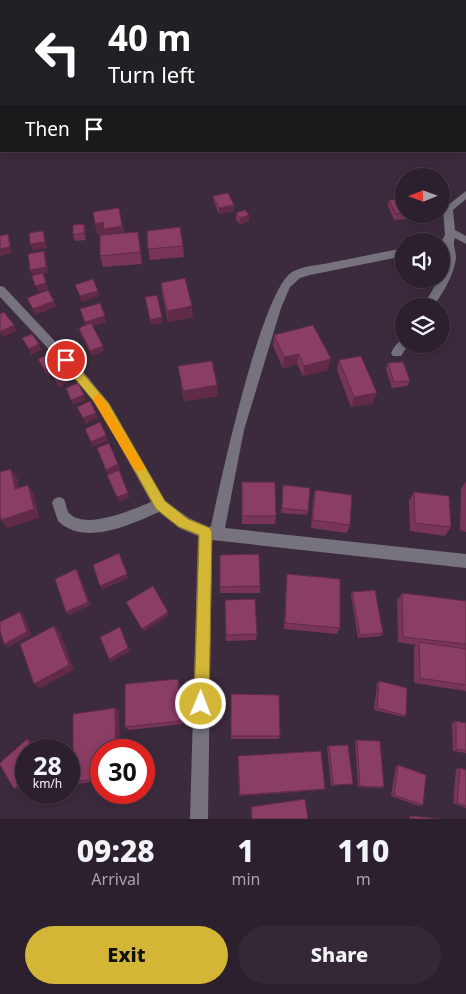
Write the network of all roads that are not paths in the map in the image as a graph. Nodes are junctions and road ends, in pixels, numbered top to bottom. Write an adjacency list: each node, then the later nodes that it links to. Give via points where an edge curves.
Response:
1 (466, 194): 2 (street, via 448,209)
2 (447, 233)
3 (450, 240): 4 (street)
4 (466, 241)
5 (450, 247): 7 (street)
6 (395, 254): 11 (street, via 309,270 296,275 286,286 275,308)
7 (450, 263)
8 (0, 290): 10 (street, via 77,372 105,407)
9 (59, 503): 10 (street, via 62,516 68,522 87,525 123,520)
10 (160, 505): 11 (street, via 184,523)
11 (211, 533): 12 (street); 13 (street)
12 (466, 561)
13 (199, 819)

